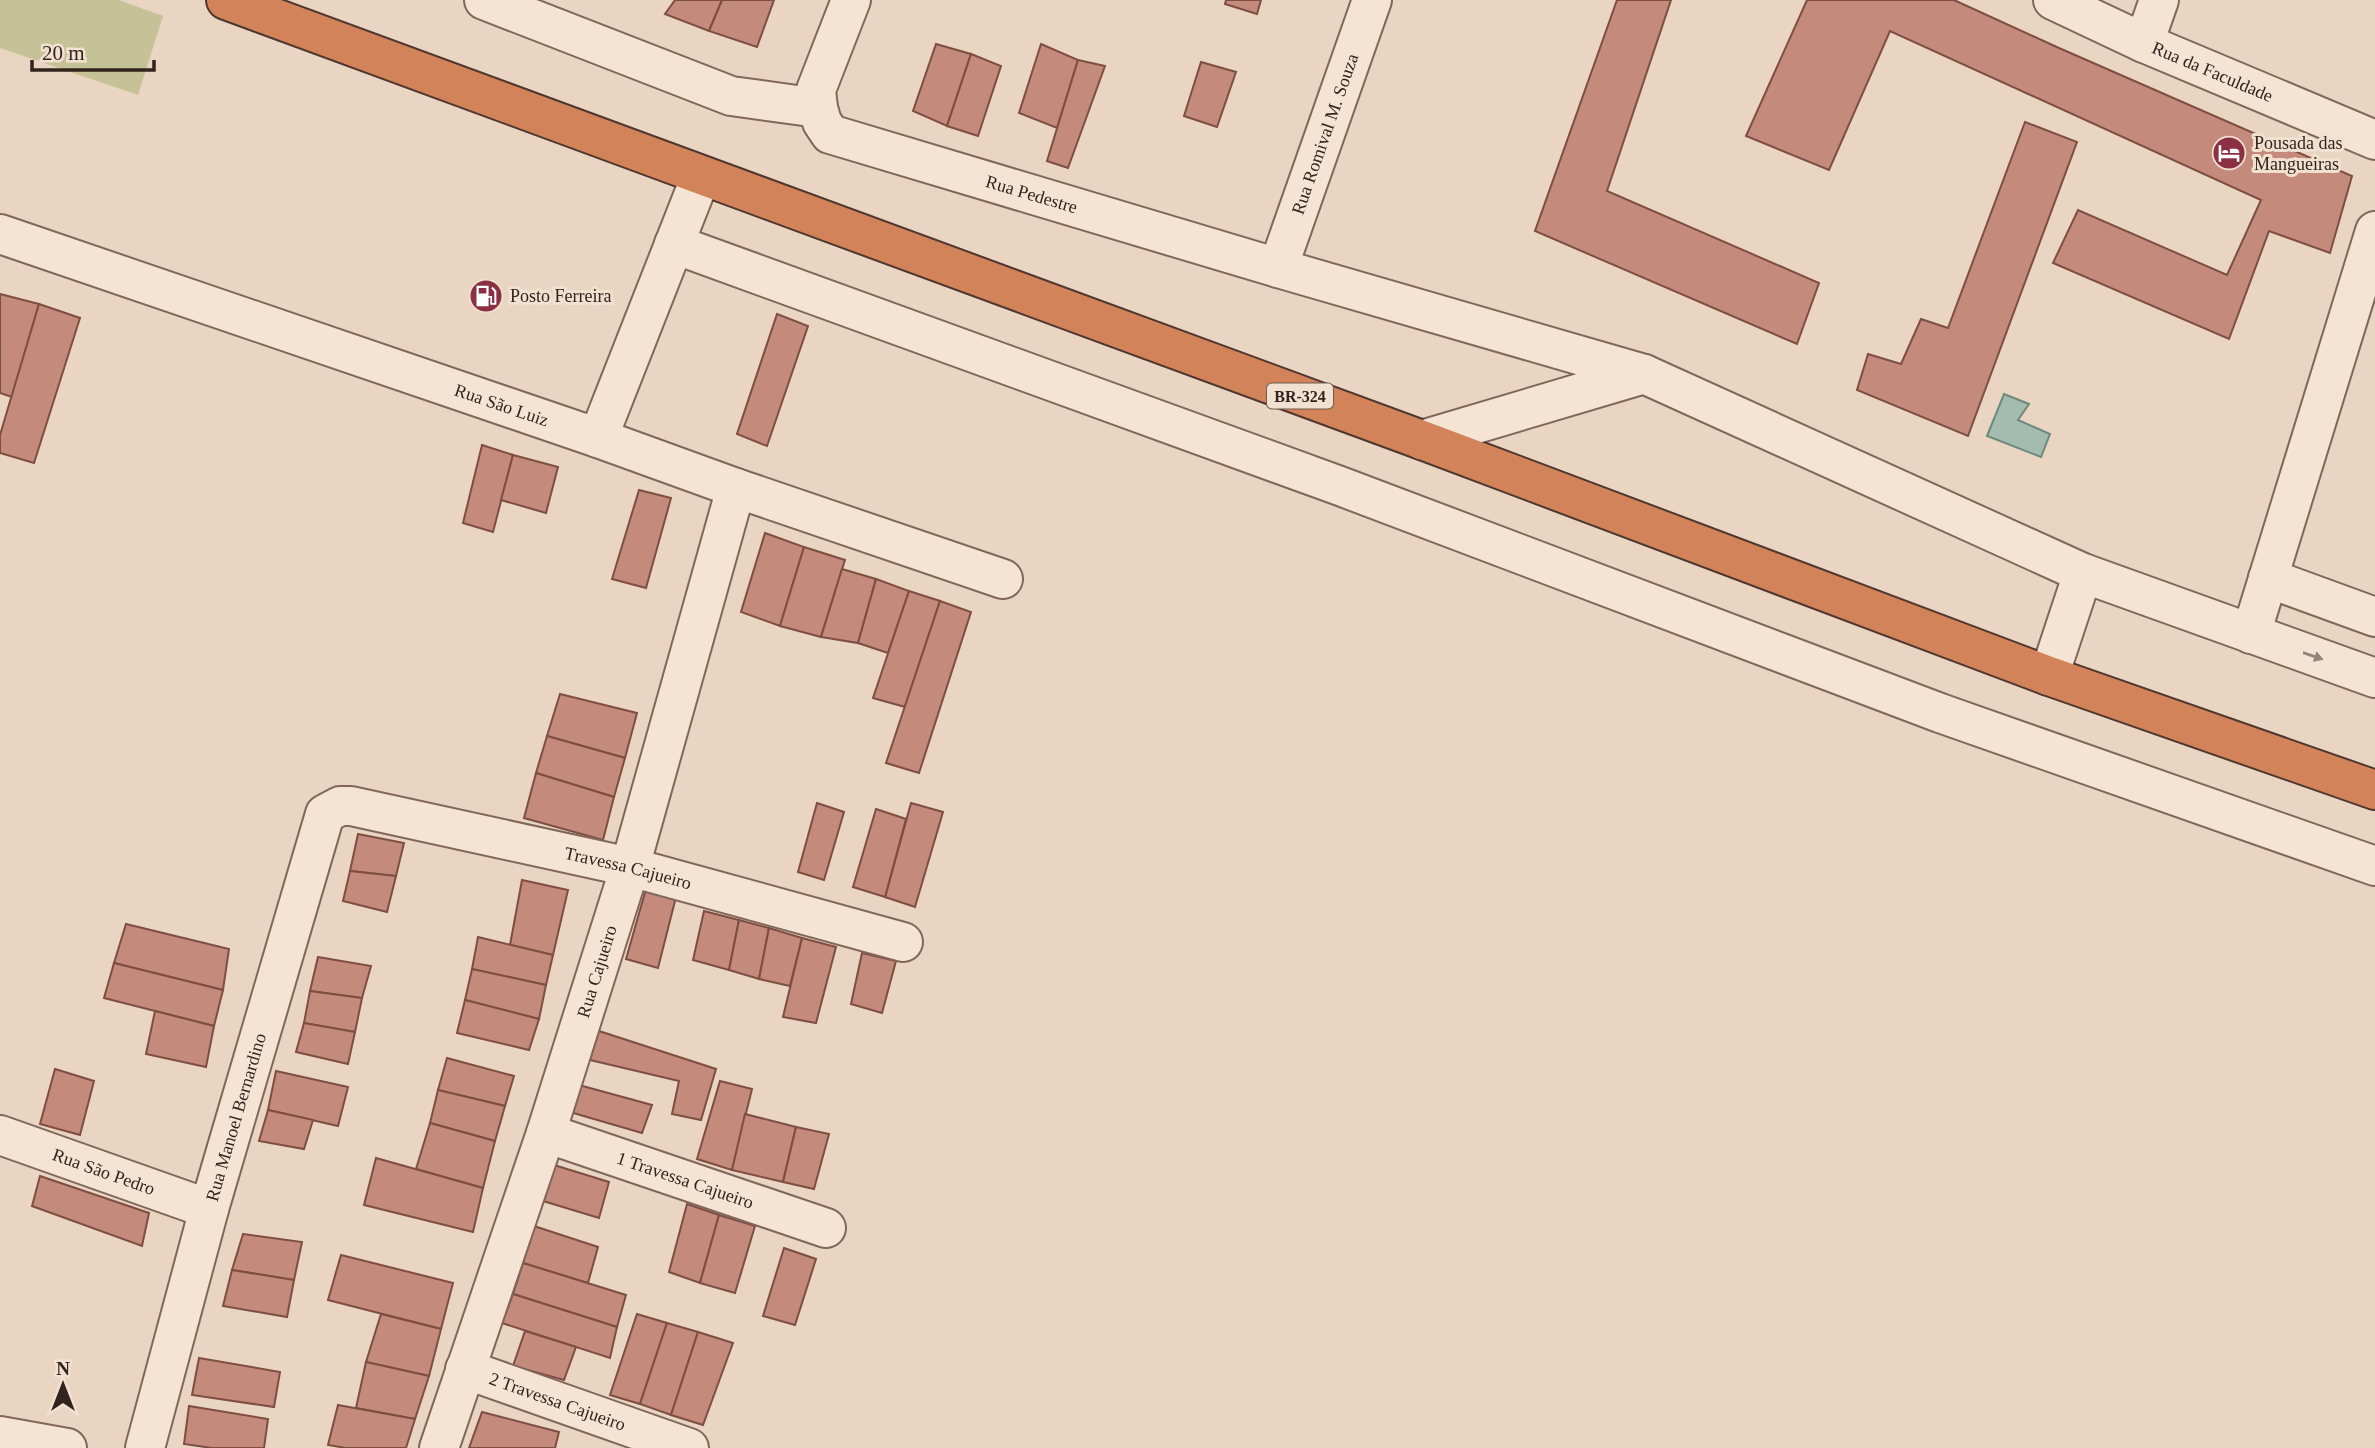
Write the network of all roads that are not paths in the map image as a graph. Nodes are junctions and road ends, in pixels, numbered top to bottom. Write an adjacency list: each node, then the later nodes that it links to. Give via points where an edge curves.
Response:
1 (226, 0): 10 (highway, BR-324)
2 (484, 0): 8 (street, via 731,96)
3 (851, 0): 8 (street)
4 (1372, 0): 14 (street, Rua Romival M. Souza)
5 (2053, 0): 7 (street, Rua da Faculdade)
6 (2159, 0): 7 (street)
7 (2144, 43): 9 (street, Rua da Faculdade)
8 (817, 99): 14 (street, Rua Pedestre, via 830,134)
9 (2375, 140)
10 (701, 176): 13 (street); 17 (highway, BR-324)
11 (2375, 231): 20 (street)
12 (0, 234): 16 (street, Rua São Luiz)
13 (674, 244): 16 (street); 28 (street, via 1340,486 1940,713)
14 (1278, 268): 15 (street, Rua Pedestre)
15 (1644, 374): 17 (street); 19 (street, Rua Pedestre)
16 (598, 438): 18 (street, Rua São Luiz)
17 (1422, 440): 24 (highway, BR-324)
18 (736, 488): 21 (street, Rua São Luiz); 29 (street, Rua Cajueiro)
19 (2083, 572): 23 (street, Rua Pedestre); 24 (street)
20 (2268, 578): 22 (street); 23 (street)
21 (1003, 579)
22 (2375, 617)
23 (2251, 634): 25 (street, Rua Pedestre, one-way to 25)
24 (2049, 676): 26 (highway, BR-324)
25 (2375, 678)
26 (2375, 790)
27 (351, 806): 29 (street, Travessa Cajueiro); 33 (street, Rua Manoel Bernardino, via 325,814)
28 (2375, 866)
29 (630, 867): 30 (street, Travessa Cajueiro); 31 (street, Rua Cajueiro)
30 (903, 942)
31 (546, 1133): 34 (street, 1 Travessa Cajueiro); 35 (street, Rua Cajueiro)
32 (0, 1135): 33 (street, Rua São Pedro)
33 (209, 1209): 38 (street, Rua Manoel Bernardino)
34 (826, 1228)
35 (465, 1369): 39 (street, Rua Cajueiro); 40 (street, 2 Travessa Cajueiro)
36 (0, 1436): 37 (street)
37 (67, 1448)
38 (145, 1448)
39 (439, 1448)
40 (689, 1448)

